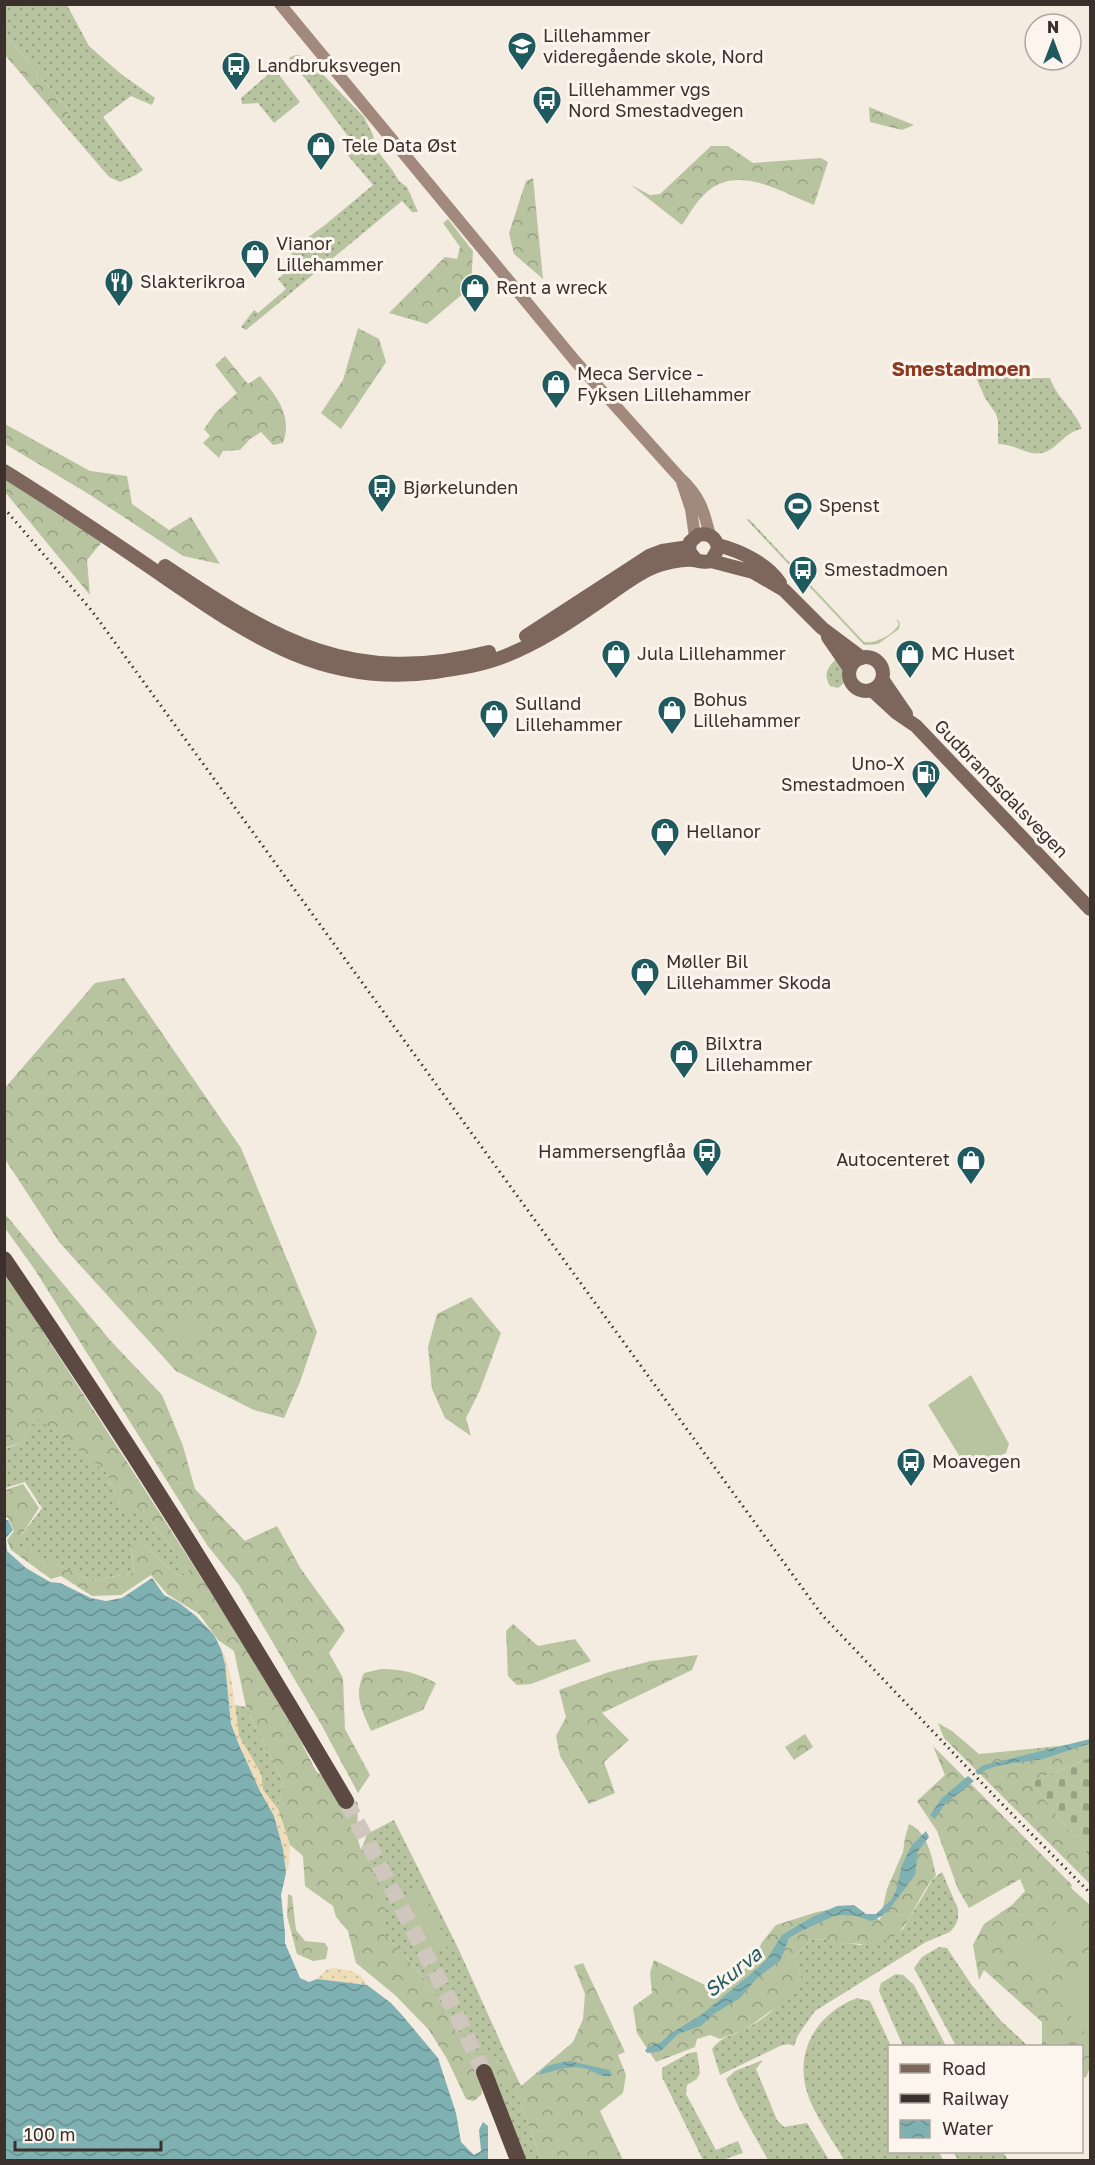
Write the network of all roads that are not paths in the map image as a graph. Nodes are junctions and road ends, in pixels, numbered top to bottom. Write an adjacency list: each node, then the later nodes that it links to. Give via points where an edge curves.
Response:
1 (280, 4): 4 (main road, via 576,362)
2 (4, 461): 12 (main road, via 206,592 266,628 315,650 362,662 405,664)
3 (4, 471): 12 (main road, via 234,623 310,661 382,676 473,666)
4 (680, 478): 5 (main road, via 698,498); 6 (main road, via 691,509)
5 (714, 540): 6 (main road, via 702,534); 8 (main road, via 717,553); 9 (main road, via 774,574)
6 (692, 542): 7 (main road, via 691,556); 11 (main road, via 649,556)
7 (696, 560): 8 (main road); 11 (main road, via 665,564 645,572 568,622)
8 (711, 561): 9 (main road, via 753,572)
9 (784, 590): 10 (main road)
10 (822, 628): 13 (main road); 14 (main road)
11 (529, 640): 12 (main road)
12 (495, 655)
13 (862, 658): 14 (main road); 15 (main road, via 879,663)
14 (850, 669): 16 (main road, via 854,686)
15 (882, 679): 16 (main road); 17 (main road, Gudbrandsdalsvegen)
16 (872, 690): 17 (main road, Gudbrandsdalsvegen)
17 (910, 721): 18 (main road, Gudbrandsdalsvegen)
18 (1090, 909)
19 (4, 1259): 20 (highway, via 199,1558)
20 (346, 1801)
21 (484, 2072): 22 (highway)
22 (518, 2160)

